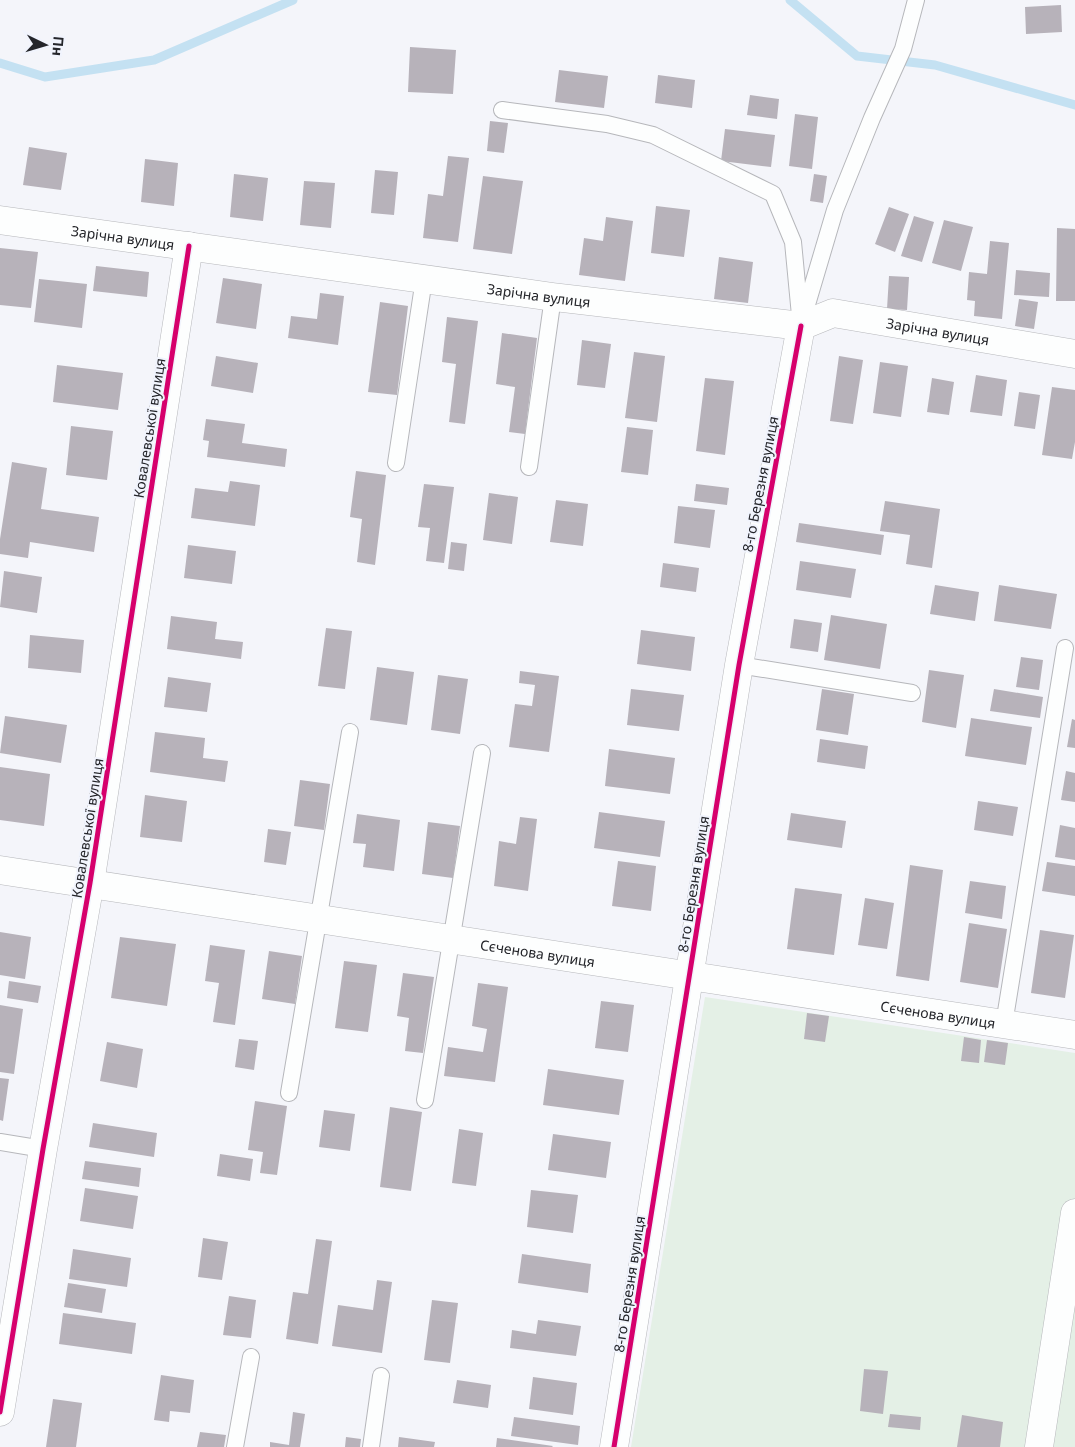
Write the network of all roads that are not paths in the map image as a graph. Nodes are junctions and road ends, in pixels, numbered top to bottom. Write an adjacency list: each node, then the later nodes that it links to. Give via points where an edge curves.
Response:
1 (916, 0): 7 (lane, via 904,49 835,210)
2 (502, 110): 7 (lane, via 607,124 653,135 773,194 793,242)
3 (0, 220): 4 (street, Зарічна вулиця)
4 (189, 246): 5 (street, Зарічна вулиця); 17 (street, Ковалевської вулиця)
5 (424, 279): 6 (street, Зарічна вулиця); 9 (lane)
6 (553, 297): 7 (street, Зарічна вулиця); 10 (lane)
7 (801, 326): 8 (street, Зарічна вулиця, via 833,313); 12 (street, 8-го Березня вулиця)
8 (1075, 354)
9 (396, 463)
10 (529, 467)
11 (1065, 648): 21 (lane)
12 (739, 665): 13 (lane); 20 (street, 8-го Березня вулиця)
13 (912, 693)
14 (350, 732): 18 (lane)
15 (482, 753): 19 (lane)
16 (0, 870): 17 (street, Сєченова вулиця)
17 (90, 884): 18 (street, Сєченова вулиця); 26 (street, Ковалевської вулиця)
18 (319, 919): 19 (street, Сєченова вулиця); 23 (lane)
19 (451, 939): 20 (street, Сєченова вулиця); 24 (lane)
20 (690, 976): 21 (street, Сєченова вулиця); 33 (street, 8-го Березня вулиця)
21 (1004, 1024): 22 (street, Сєченова вулиця)
22 (1075, 1035)
23 (289, 1093)
24 (425, 1100)
25 (0, 1142): 26 (lane)
26 (43, 1149): 30 (street, Ковалевської вулиця)
27 (1075, 1213): 34 (street)
28 (251, 1357): 31 (lane)
29 (381, 1376): 32 (lane)
30 (0, 1412)
31 (235, 1447)
32 (371, 1447)
33 (614, 1447)
34 (1039, 1447)

